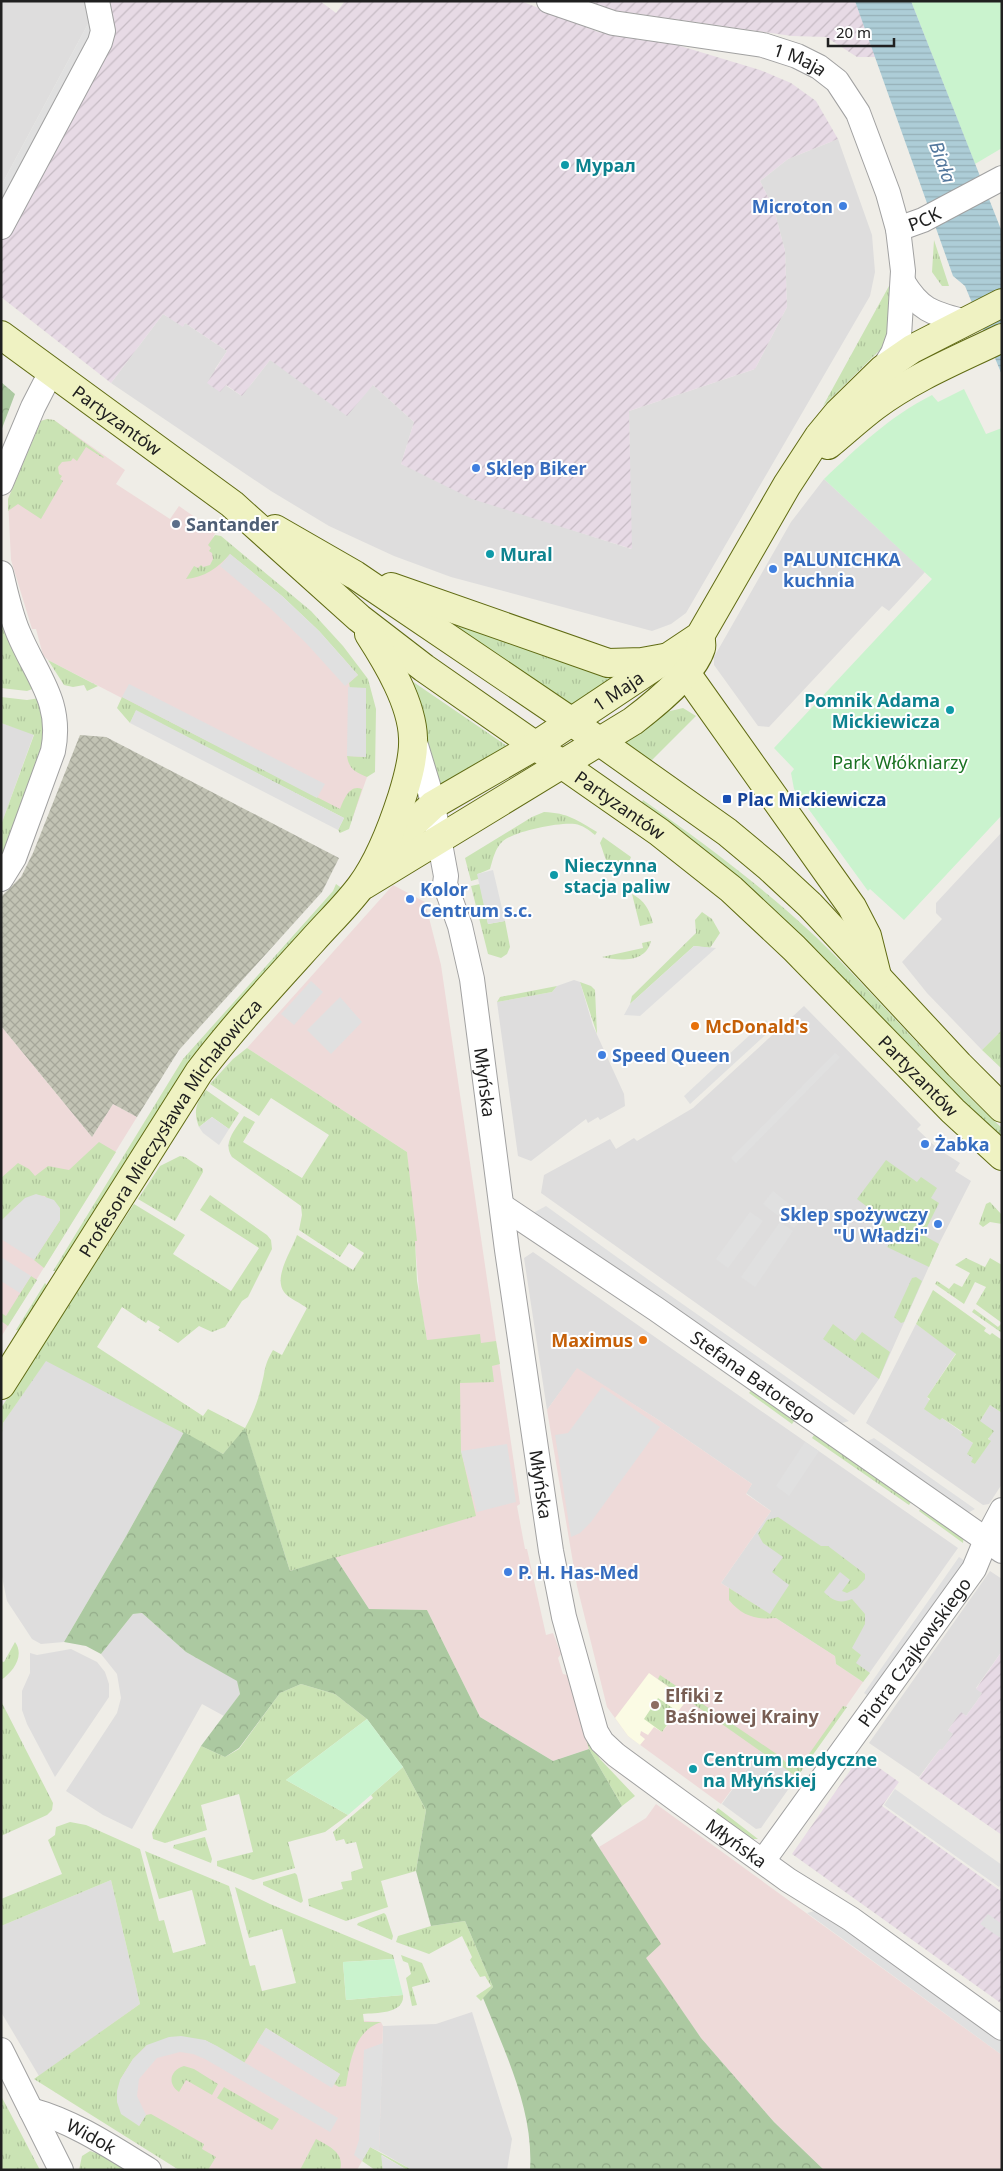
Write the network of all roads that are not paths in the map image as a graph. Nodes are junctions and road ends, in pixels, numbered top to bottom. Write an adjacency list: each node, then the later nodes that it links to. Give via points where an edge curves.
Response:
1 (97, 1): 4 (street, via 103,32 100,42)
2 (549, 1): 5 (street, 1 Maja, via 613,23 762,45 798,56 819,67 837,81 858,113)
3 (999, 179): 5 (street, PCK, via 923,220)
4 (1, 227)
5 (898, 229): 6 (street, 1 Maja)
6 (903, 282): 8 (street, 1 Maja, via 919,305); 11 (street, 1 Maja, via 899,336)
7 (1002, 303): 8 (street, 1 Maja)
8 (962, 321): 11 (street, 1 Maja)
9 (1, 335): 12 (street, Partyzantów)
10 (1002, 338): 14 (street, 1 Maja, via 933,371 876,406)
11 (883, 368): 14 (street, 1 Maja, via 838,412)
12 (51, 372): 13 (street); 15 (street, Partyzantów)
13 (1, 483)
14 (787, 485): 19 (street, 1 Maja, via 700,636 701,648)
15 (232, 504): 17 (street, Partyzantów); 18 (street, Partyzantów)
16 (1, 572): 28 (street, via 17,630 51,699 56,736 17,849)
17 (355, 575): 19 (street, Partyzantów, via 608,663); 20 (street, Partyzantów)
18 (359, 618): 21 (street, Profesora Mieczysława Michałowicza, via 394,677); 23 (street, Partyzantów, via 431,674)
19 (678, 665): 20 (street, 1 Maja); 22 (street, 1 Maja, via 671,690 633,721); 30 (street, Partyzantów, via 852,907 867,936)
20 (572, 722): 22 (street, Partyzantów); 23 (street, 1 Maja)
21 (414, 738): 25 (street, Młyńska); 27 (street, Profesora Mieczysława Michałowicza, via 406,785)
22 (598, 741): 24 (street, Profesora Mieczysława Michałowicza); 30 (street, Partyzantów, via 690,803 770,867)
23 (535, 746): 24 (street, Partyzantów); 25 (street, Profesora Mieczysława Michałowicza)
24 (562, 764): 26 (street, Profesora Mieczysława Michałowicza); 32 (street, Partyzantów, via 659,832 750,906)
25 (433, 805): 26 (street, Młyńska); 27 (street, Profesora Mieczysława Michałowicza)
26 (439, 839): 29 (street, Profesora Mieczysława Michałowicza); 33 (street, Młyńska, via 445,884 460,926 472,979)
27 (378, 857): 29 (street, Profesora Mieczysława Michałowicza)
28 (1, 879)
29 (361, 887): 34 (street, Profesora Mieczysława Michałowicza, via 198,1072)
30 (877, 978): 31 (street, Partyzantów)
31 (1002, 1108)
32 (1002, 1156)
33 (502, 1206): 36 (street, Stefana Batorego, via 648,1303); 37 (street, Młyńska, via 549,1542 564,1617 596,1732 616,1755)
34 (1, 1385)
35 (1002, 1510): 36 (street, Piotra Czajkowskiego)
36 (994, 1545): 37 (street, Piotra Czajkowskiego)
37 (763, 1861): 38 (street, Młyńska, via 851,1919)
38 (1002, 2028)
39 (1, 2050): 40 (street)
40 (31, 2110): 41 (street); 42 (street, Widok, via 78,2126)
41 (61, 2170)
42 (150, 2170)

